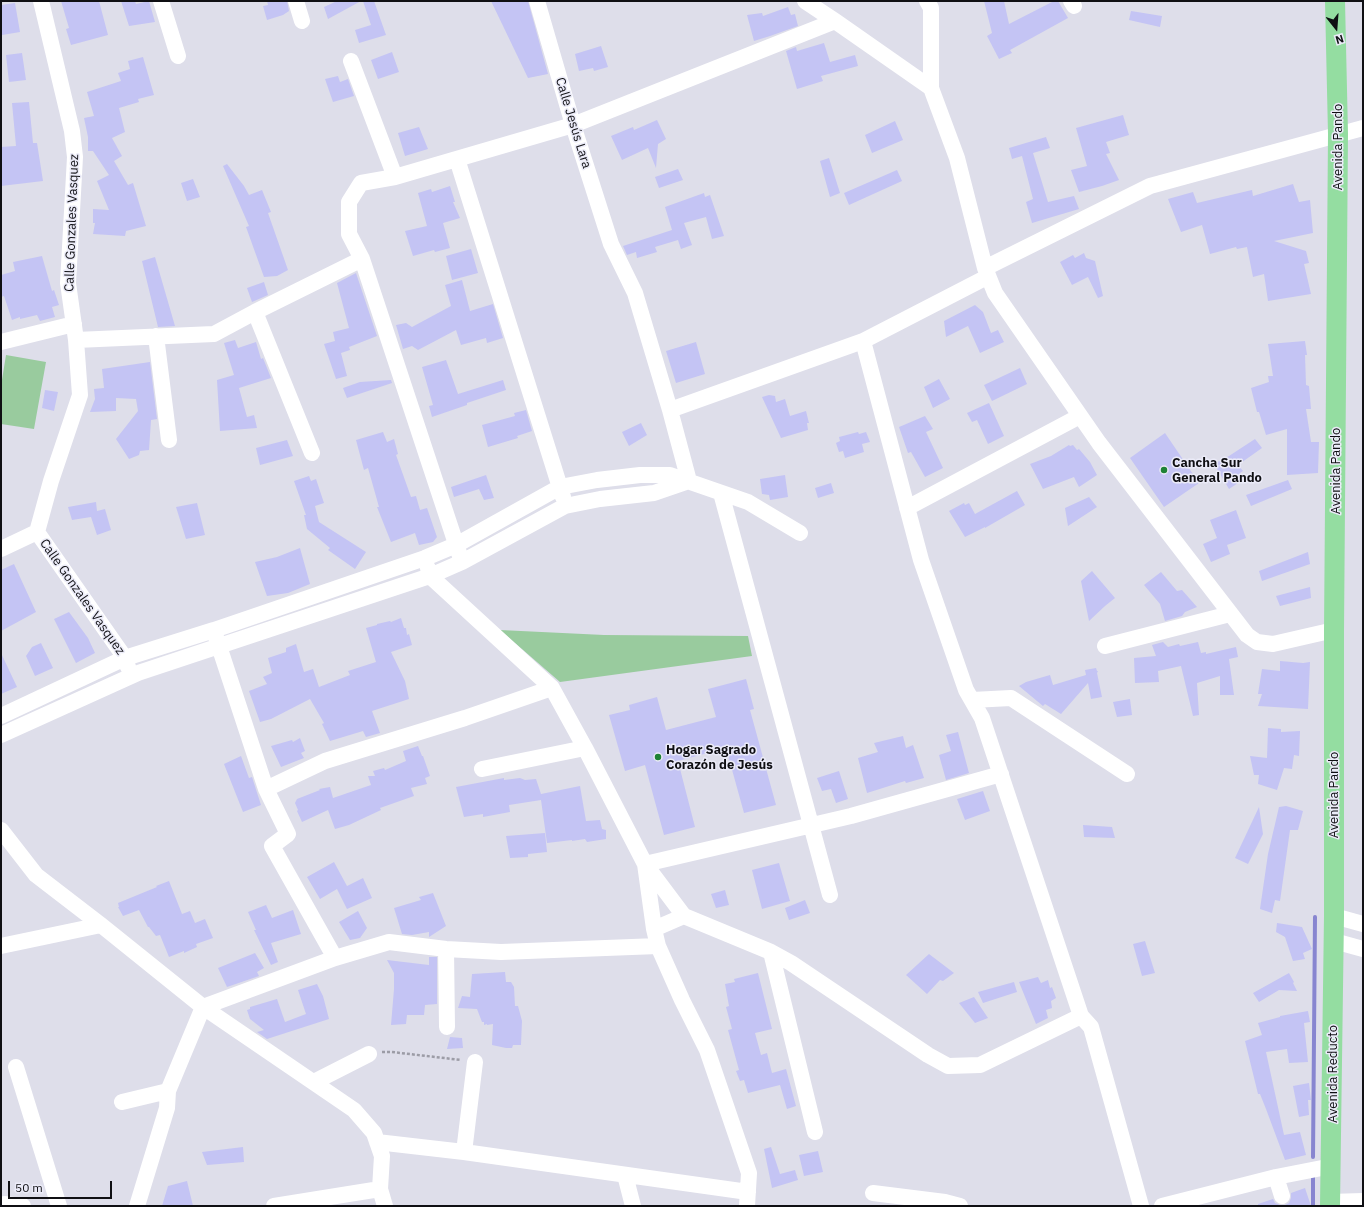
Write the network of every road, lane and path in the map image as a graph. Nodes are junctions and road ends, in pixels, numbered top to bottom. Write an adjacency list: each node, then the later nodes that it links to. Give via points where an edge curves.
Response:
1 (41, 1): 21 (street, Calle Gonzales Vasquez, via 72,130 75,157 68,283)
2 (161, 1): 10 (street)
3 (296, 1): 8 (street)
4 (537, 1): 13 (street, Calle Jesús Lara)
5 (805, 1): 9 (street)
6 (928, 1): 12 (street, via 931,8)
7 (1335, 1): 15 (main road, Avenida Pando)
8 (302, 20)
9 (835, 21): 12 (street); 13 (street)
10 (178, 56)
11 (351, 61): 17 (street)
12 (931, 88): 19 (street, via 957,158)
13 (573, 124): 16 (street); 26 (street, Calle Jesús Lara, via 611,244 635,293)
14 (1363, 128): 15 (street)
15 (1338, 134): 19 (street, via 1150,186); 44 (main road, Avenida Pando)
16 (457, 158): 17 (street); 31 (street)
17 (395, 177): 18 (street, via 361,183 349,202 349,234)
18 (362, 258): 20 (street); 37 (street)
19 (986, 272): 24 (street); 27 (street, via 995,293)
20 (255, 312): 22 (street, via 214,334); 29 (street)
21 (74, 324): 23 (street, Calle Gonzales Vasquez); 25 (street)
22 (156, 336): 23 (street); 28 (street)
23 (76, 340): 35 (street, Calle Gonzales Vasquez, via 80,396 51,481)
24 (863, 341): 26 (street); 34 (street)
25 (1, 342)
26 (670, 410): 30 (street, Calle Jesús Lara)
27 (1080, 416): 34 (street); 42 (street)
28 (169, 440)
29 (312, 453)
30 (689, 481): 31 (street, via 670,475 640,475); 32 (street); 33 (street, via 654,493)
31 (560, 488): 33 (street); 37 (street)
32 (721, 493): 36 (street, via 748,502); 58 (street)
33 (565, 506): 40 (street)
34 (907, 508): 50 (street, via 920,560 966,690)
35 (37, 532): 38 (street); 47 (street, Calle Gonzales Vasquez)
36 (800, 533)
37 (456, 545): 39 (street); 40 (street)
38 (1, 549)
39 (425, 558): 41 (street); 43 (street)
40 (462, 562): 41 (street)
41 (430, 576): 45 (street); 49 (street)
42 (1230, 614): 44 (street, via 1247,635 1257,642 1273,644); 46 (street)
43 (214, 630): 45 (street); 47 (street)
44 (1334, 630): 63 (main road, Avenida Pando)
45 (219, 646): 48 (street); 57 (street)
46 (1105, 646)
47 (125, 658): 48 (street, Calle Gonzales Vasquez); 51 (street)
48 (130, 676): 52 (street)
49 (552, 688): 53 (street); 57 (street, via 325,761)
50 (972, 700): 55 (street, via 982,718); 56 (street, via 1011,698)
51 (1, 716)
52 (1, 735)
53 (585, 748): 54 (street); 60 (street)
54 (482, 769)
55 (1000, 774): 58 (street); 75 (street)
56 (1127, 774)
57 (266, 789): 73 (street, via 288,834 272,846)
58 (811, 825): 60 (street); 61 (street)
59 (1, 830): 64 (street, via 36,875)
60 (645, 864): 62 (street); 66 (street)
61 (830, 895)
62 (684, 916): 66 (street); 72 (street)
63 (1334, 916): 65 (street); 67 (main road, Avenida Pando)
64 (101, 924): 68 (street); 74 (street)
65 (1363, 924)
66 (654, 929): 69 (street)
67 (1334, 941): 71 (street); 86 (main road, Avenida Reducto)
68 (1, 946)
69 (658, 946): 70 (street, via 501,952); 92 (street, via 707,1050 749,1173)
70 (446, 949): 73 (street, via 389,942); 76 (street)
71 (1363, 949)
72 (771, 952): 75 (street, via 948,1066 980,1065); 83 (street)
73 (335, 958): 74 (street)
74 (203, 1007): 80 (street); 81 (street)
75 (1081, 1016): 103 (street, via 1091,1028)
76 (446, 1028)
77 (369, 1054): 78 (path, via 392,1052); 80 (street)
78 (475, 1062): 85 (street)
79 (16, 1066): 97 (street)
80 (314, 1082): 84 (street, via 354,1110 374,1133)
81 (168, 1091): 82 (street); 98 (street, via 167,1108)
82 (122, 1102)
83 (815, 1132)
84 (377, 1142): 85 (street); 89 (street, via 382,1156)
85 (464, 1152): 87 (street)
86 (1332, 1166): 88 (street); 94 (main road, Avenida Reducto)
87 (625, 1175): 92 (street); 101 (street)
88 (1276, 1177): 91 (street); 104 (street)
89 (380, 1189): 99 (street); 100 (street)
90 (874, 1193): 102 (street)
91 (1282, 1196)
92 (747, 1199)
93 (1363, 1201): 94 (street)
94 (1330, 1204)
95 (1, 1205): 96 (street)
96 (23, 1206)
97 (59, 1206)
98 (137, 1206)
99 (274, 1206)
100 (385, 1206)
101 (632, 1206)
102 (960, 1206)
103 (1141, 1206)
104 (1162, 1206)

